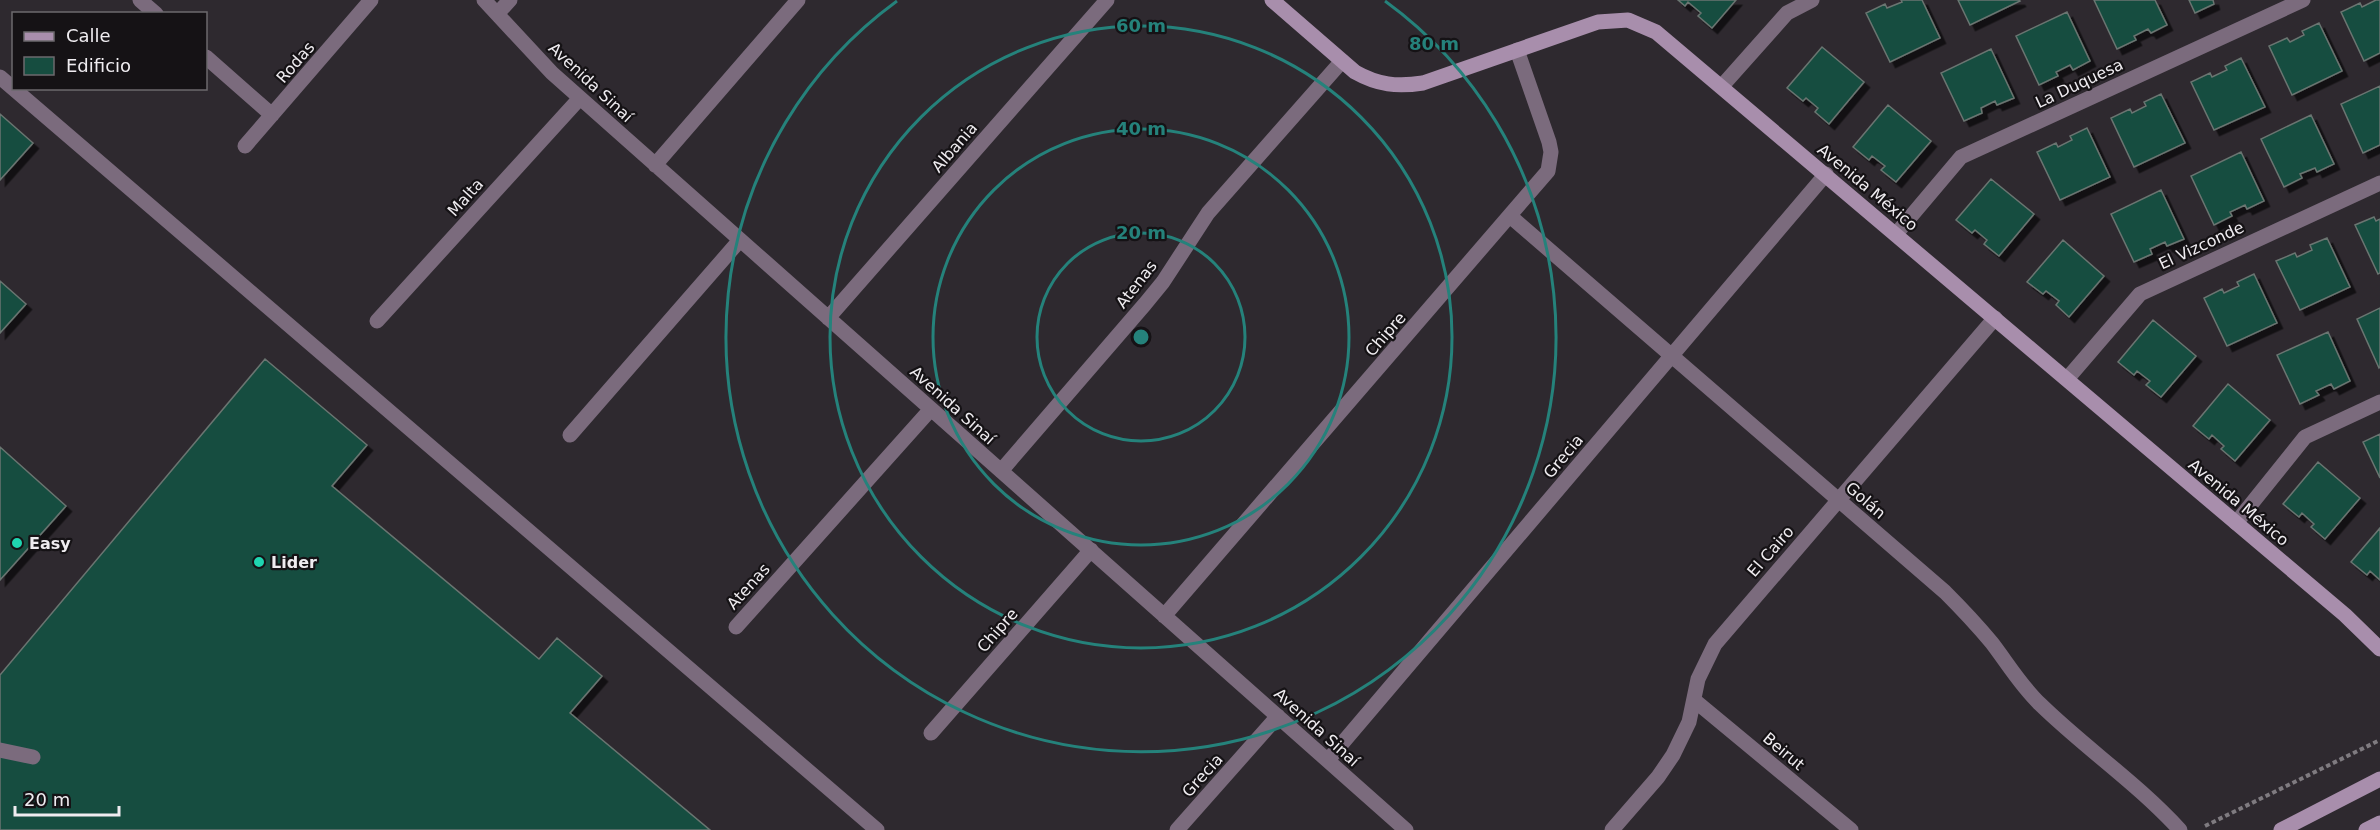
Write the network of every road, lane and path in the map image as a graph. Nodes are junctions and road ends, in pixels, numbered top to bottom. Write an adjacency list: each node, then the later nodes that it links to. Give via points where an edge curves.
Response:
1 (140, 0): 10 (street)
2 (371, 0): 20 (street, Rodas)
3 (484, 0): 11 (street, Avenida Sinaí)
4 (510, 0): 11 (street)
5 (798, 0): 22 (street)
6 (1107, 0): 28 (street, Albania)
7 (1272, 0): 14 (street, Avenida México)
8 (1812, 0): 16 (street, via 1787,13)
9 (2303, 0): 26 (street, La Duquesa, via 1961,157)
10 (154, 12)
11 (497, 14): 19 (street, Avenida Sinaí)
12 (1517, 50): 14 (street, Avenida México, via 1405,86 1370,80); 16 (street, Avenida México, via 1598,22 1628,20 1656,32); 25 (street, Chipre, via 1551,152 1544,178)
13 (207, 58): 20 (street)
14 (1342, 61): 36 (street, Atenas, via 1208,213 1163,282)
15 (0, 77): 17 (street)
16 (1722, 86): 23 (street, Avenida México)
17 (12, 87)
18 (15, 90): 52 (street)
19 (580, 98): 22 (street, Avenida Sinaí); 30 (street, Malta)
20 (272, 115): 21 (street, Rodas)
21 (245, 146)
22 (655, 165): 27 (street, Avenida Sinaí)
23 (1826, 174): 26 (street, Avenida México); 31 (street, Grecia)
24 (2380, 183): 32 (street, El Vizconde, via 2140,294)
25 (1510, 216): 31 (street, Golán); 40 (street, Chipre)
26 (1896, 234): 29 (street, Avenida México)
27 (740, 240): 28 (street, Avenida Sinaí); 35 (street)
28 (828, 318): 34 (street, Avenida Sinaí)
29 (1995, 318): 32 (street, Avenida México); 37 (street, El Cairo)
30 (377, 321)
31 (1672, 356): 37 (street, Golán); 49 (street, Grecia)
32 (2067, 379): 38 (street, Avenida México)
33 (2380, 402): 38 (street, via 2305,437)
34 (931, 409): 36 (street, Avenida Sinaí); 41 (street, Atenas)
35 (570, 435)
36 (1001, 471): 39 (street, Avenida Sinaí)
37 (1838, 500): 43 (street, El Cairo, via 1715,644 1698,679); 57 (street, Golán, via 1945,592 2038,702 2150,798)
38 (2236, 523): 42 (street, Avenida México)
39 (1090, 550): 40 (street, Avenida Sinaí); 45 (street, Chipre)
40 (1164, 615): 44 (street, Avenida Sinaí)
41 (736, 627)
42 (2380, 649)
43 (1694, 700): 55 (street, El Cairo, via 1689,722 1673,755); 56 (street, Beirut)
44 (1278, 716): 49 (street, Avenida Sinaí); 53 (street, Grecia)
45 (931, 733)
46 (2380, 740): 58 (path)
47 (0, 750): 48 (street)
48 (33, 757)
49 (1328, 760): 54 (street, Avenida Sinaí)
50 (2380, 779): 59 (street)
51 (2380, 823): 60 (street)
52 (877, 830)
53 (1177, 830)
54 (1406, 830)
55 (1612, 830)
56 (1851, 830)
57 (2180, 830)
58 (2196, 830)
59 (2281, 830)
60 (2366, 830)

